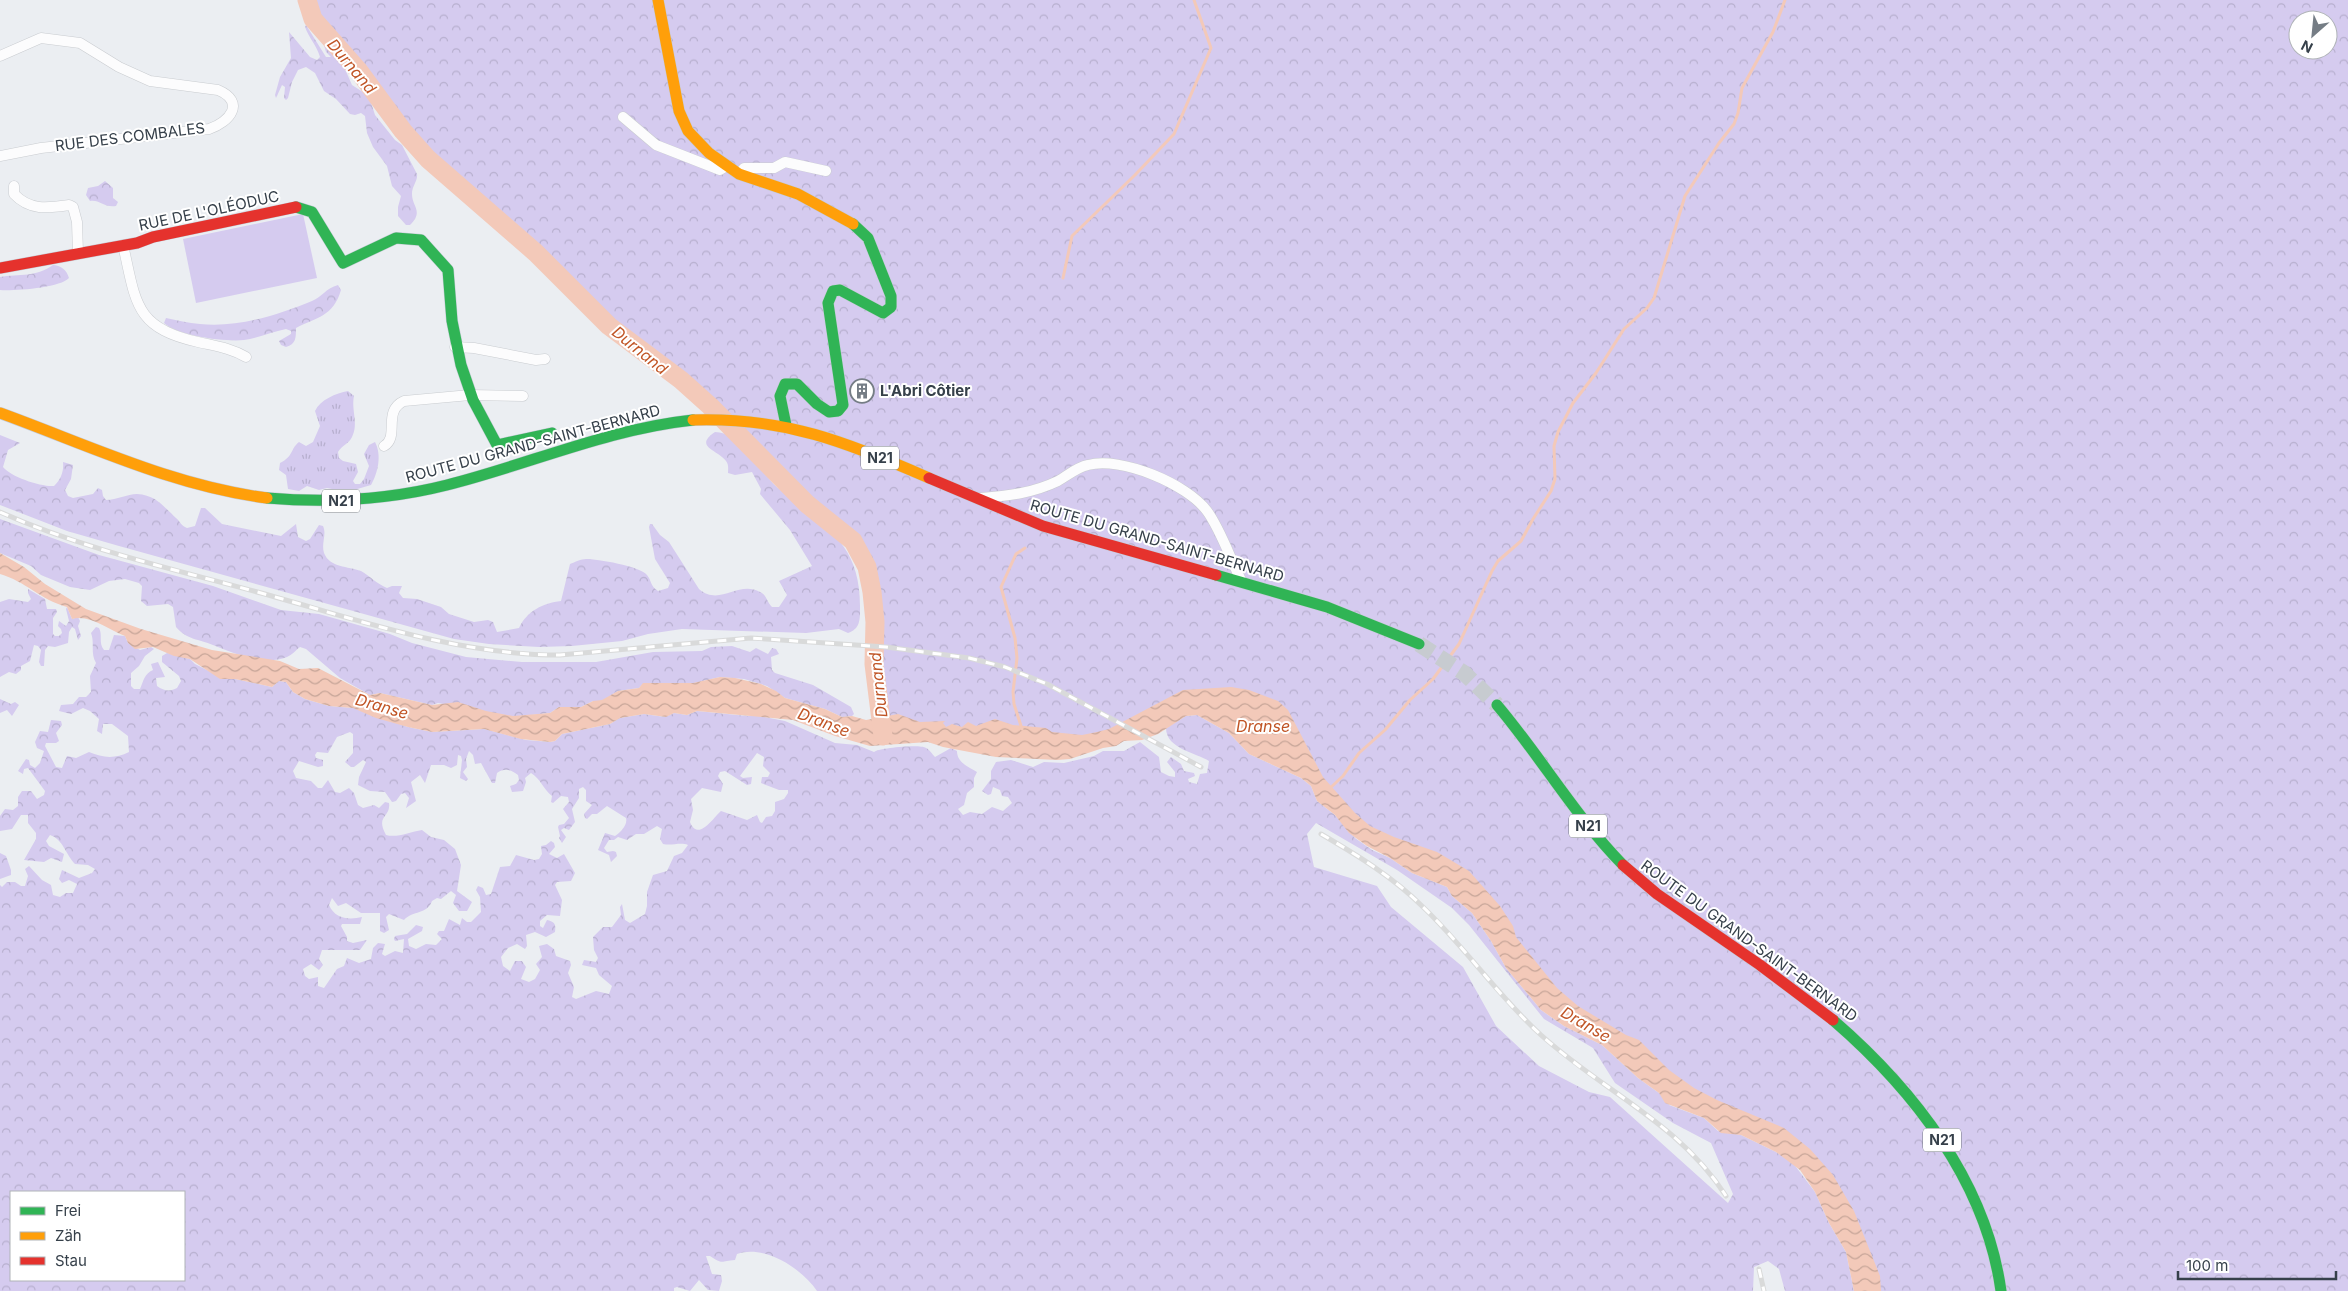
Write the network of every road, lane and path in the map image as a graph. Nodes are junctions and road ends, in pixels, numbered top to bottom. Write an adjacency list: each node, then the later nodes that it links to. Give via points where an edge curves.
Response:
1 (658, 0): 5 (main road, via 680,116 700,144)
2 (0, 56): 4 (street, RUE DES COMBALES, via 41,38 80,43 150,81 225,93 232,109 230,117 221,125 209,129 15,151)
3 (623, 117): 5 (street, via 656,145 708,167 720,170)
4 (0, 156)
5 (727, 166): 7 (main road)
6 (826, 171): 7 (street, via 785,162 774,168 744,168)
7 (739, 174): 19 (main road, via 798,194 854,225 868,238 892,303 886,312 881,313 840,290 833,291 828,303 843,405 829,412 816,404 797,384 785,384 780,396)
8 (14, 186): 10 (street, via 18,199 36,207 73,207)
9 (123, 245): 10 (main road, RUE DE L'OLÉODUC); 12 (main road, RUE DE L'OLÉODUC, via 298,207 312,212 343,263 396,238 421,240 450,276 451,321); 13 (street, via 135,299 147,319 174,337 236,351)
10 (78, 253): 11 (main road, RUE DE L'OLÉODUC)
11 (0, 268)
12 (456, 349): 14 (street, via 474,348); 15 (main road)
13 (246, 357)
14 (546, 359)
15 (470, 395): 16 (street); 20 (main road, via 497,445); 21 (street, via 398,404 393,414 390,441)
16 (523, 396)
17 (0, 413): 22 (main road, ROUTE DU GRAND-SAINT-BERNARD / N21)
18 (0, 424): 22 (main road, ROUTE DU GRAND-SAINT-BERNARD / N21, via 112,462)
19 (786, 425): 22 (main road, ROUTE DU GRAND-SAINT-BERNARD / N21, via 724,418 634,430 448,485 365,500 311,502 260,499); 23 (main road, ROUTE DU GRAND-SAINT-BERNARD / N21, via 860,449)
20 (552, 433)
21 (384, 446)
22 (160, 474)
23 (972, 499): 24 (main road, ROUTE DU GRAND-SAINT-BERNARD / N21, via 1043,526); 24 (street, via 1023,494 1058,481 1086,465 1106,462 1125,465 1170,483 1196,498 1208,511)
24 (1242, 582): 25 (main road, ROUTE DU GRAND-SAINT-BERNARD / N21, via 1347,613)
25 (1418, 644)
26 (1497, 705): 27 (main road, ROUTE DU GRAND-SAINT-BERNARD / N21, via 1528,741 1612,855 1655,892 1833,1019 1903,1086 1948,1148 1979,1210 1994,1254)
27 (2001, 1291)

